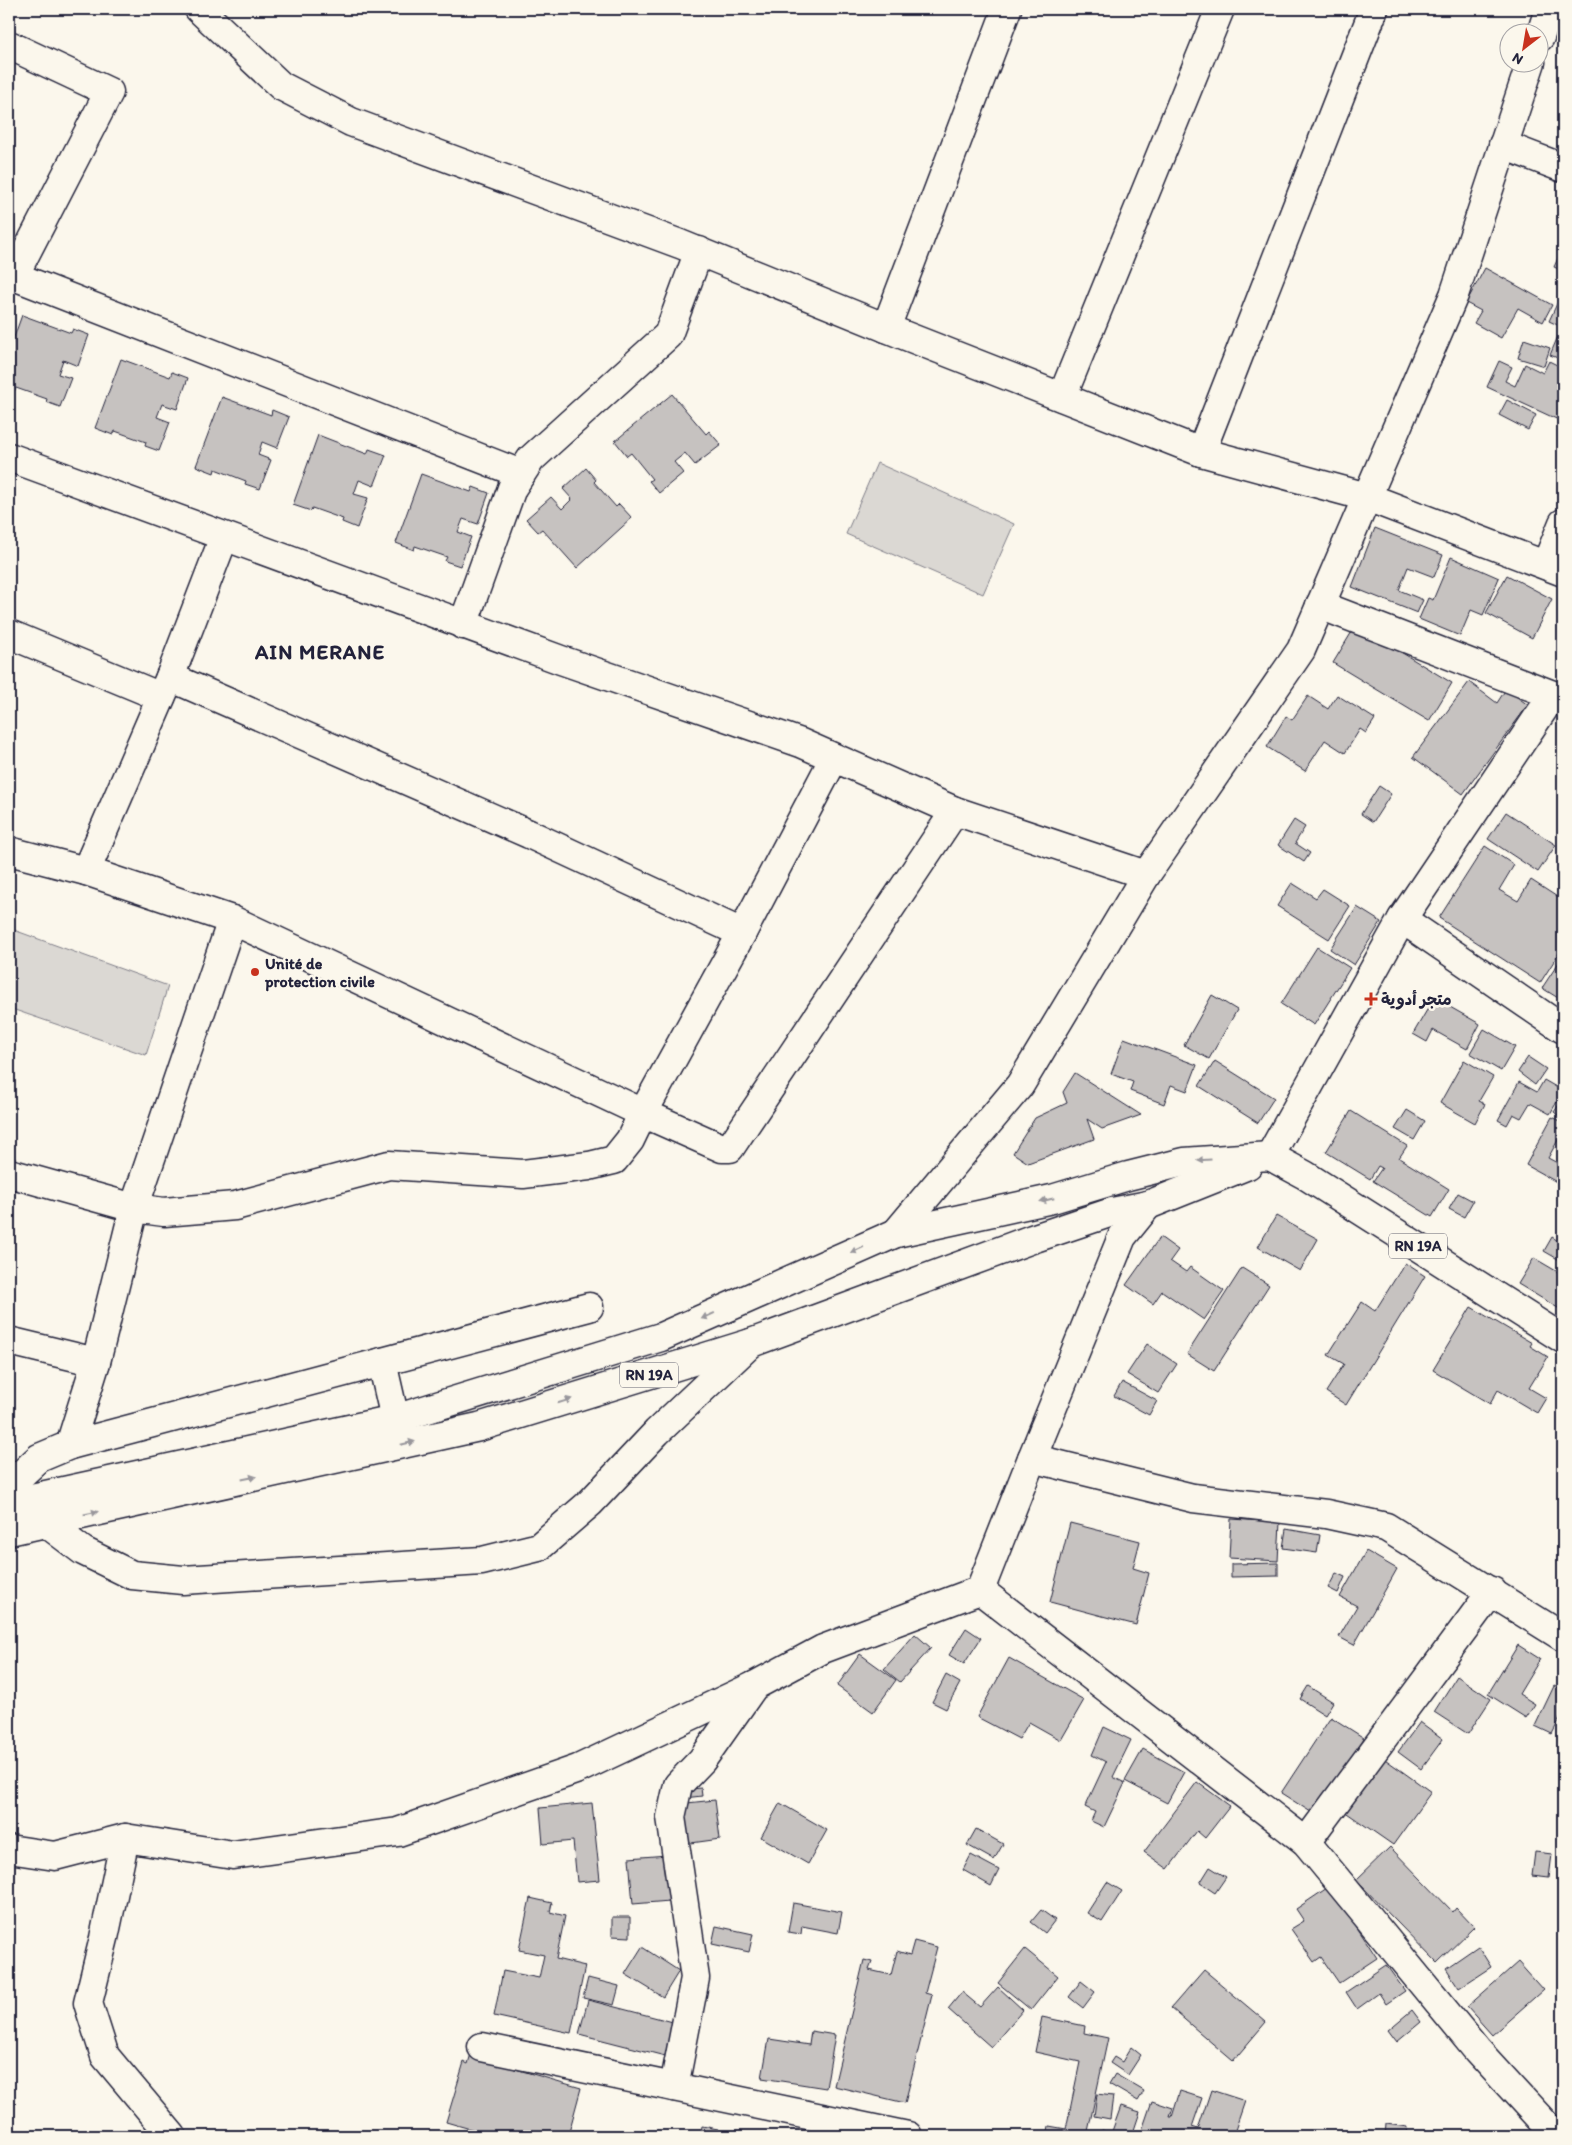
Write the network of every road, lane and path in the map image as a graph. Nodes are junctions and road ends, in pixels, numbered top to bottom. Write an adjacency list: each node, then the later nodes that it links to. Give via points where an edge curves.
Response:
1 (198, 9): 11 (street, via 280,86 351,122)
2 (1007, 9): 13 (street)
3 (1220, 9): 14 (street)
4 (1374, 9): 15 (street)
5 (1549, 9): 6 (street)
6 (1545, 22)
7 (9, 44): 12 (street, via 109,92)
8 (1528, 72): 9 (street)
9 (1503, 145): 10 (street); 18 (street, via 1454,295)
10 (1563, 168)
11 (699, 251): 13 (street); 17 (street, via 668,335 531,459)
12 (14, 264): 17 (street)
13 (886, 328): 14 (street)
14 (1062, 397): 15 (street)
15 (1201, 452): 18 (street)
16 (9, 457): 20 (street)
17 (521, 474): 23 (street, via 512,488)
18 (1367, 497): 21 (street); 22 (street)
19 (1563, 523): 21 (street)
20 (224, 537): 23 (street); 25 (street)
21 (1554, 569)
22 (1320, 605): 26 (street); 31 (street, via 1301,650)
23 (463, 624): 27 (street, via 801,743)
24 (9, 634): 25 (street)
25 (166, 687): 30 (street); 34 (street, via 529,834)
26 (1558, 698): 32 (street)
27 (834, 758): 28 (street); 34 (street)
28 (954, 811): 31 (street); 36 (street, via 730,1148 722,1148)
29 (9, 852): 30 (street)
30 (86, 871): 33 (street)
31 (1146, 875): 41 (street, via 1020,1086)
32 (1402, 919): 35 (street); 37 (street)
33 (232, 920): 36 (street); 40 (street)
34 (742, 933): 36 (street)
35 (1563, 1029)
36 (643, 1113): 40 (street, via 630,1140 614,1160 589,1166 524,1174 389,1165 235,1206 164,1212)
37 (1270, 1156): 39 (street, RN 19A); 41 (street, RN 19A, one-way to 41, via 1184,1162 1052,1199); 43 (street, RN 19A)
38 (9, 1173): 40 (street)
39 (1148, 1205): 45 (street, RN 19A, via 1112,1212 1032,1239); 50 (street, via 1122,1237)
40 (134, 1208): 46 (street)
41 (896, 1232): 48 (street, RN 19A, one-way to 48, via 661,1337)
42 (589, 1307): 47 (street)
43 (1563, 1339)
44 (9, 1341): 46 (street)
45 (751, 1343): 53 (street, RN 19A, one-way to 45, via 479,1427); 53 (street, via 656,1432 590,1504 539,1547 482,1561 183,1580 132,1575 83,1551)
46 (96, 1362): 49 (street)
47 (382, 1362): 48 (street); 49 (street)
48 (395, 1419): 52 (street, RN 19A)
49 (70, 1445): 51 (street, via 39,1458)
50 (1032, 1458): 55 (street); 56 (street, via 1194,1498 1326,1514 1386,1526)
51 (9, 1486)
52 (9, 1503)
53 (46, 1523): 54 (street, RN 19A)
54 (9, 1531)
55 (980, 1590): 58 (street, via 823,1649); 60 (street)
56 (1492, 1591): 57 (street); 60 (street)
57 (1563, 1637)
58 (754, 1686): 59 (street, via 578,1769 398,1832 233,1855); 63 (street, via 702,1760 678,1785 671,1817 695,1978)
59 (125, 1838): 61 (street, via 55,1856); 64 (street, via 88,2003 105,2056)
60 (1306, 1842): 66 (street, via 1477,2050)
61 (9, 1849)
62 (482, 2047): 63 (street)
63 (674, 2087): 65 (street)
64 (172, 2136)
65 (908, 2136)
66 (1556, 2136)

